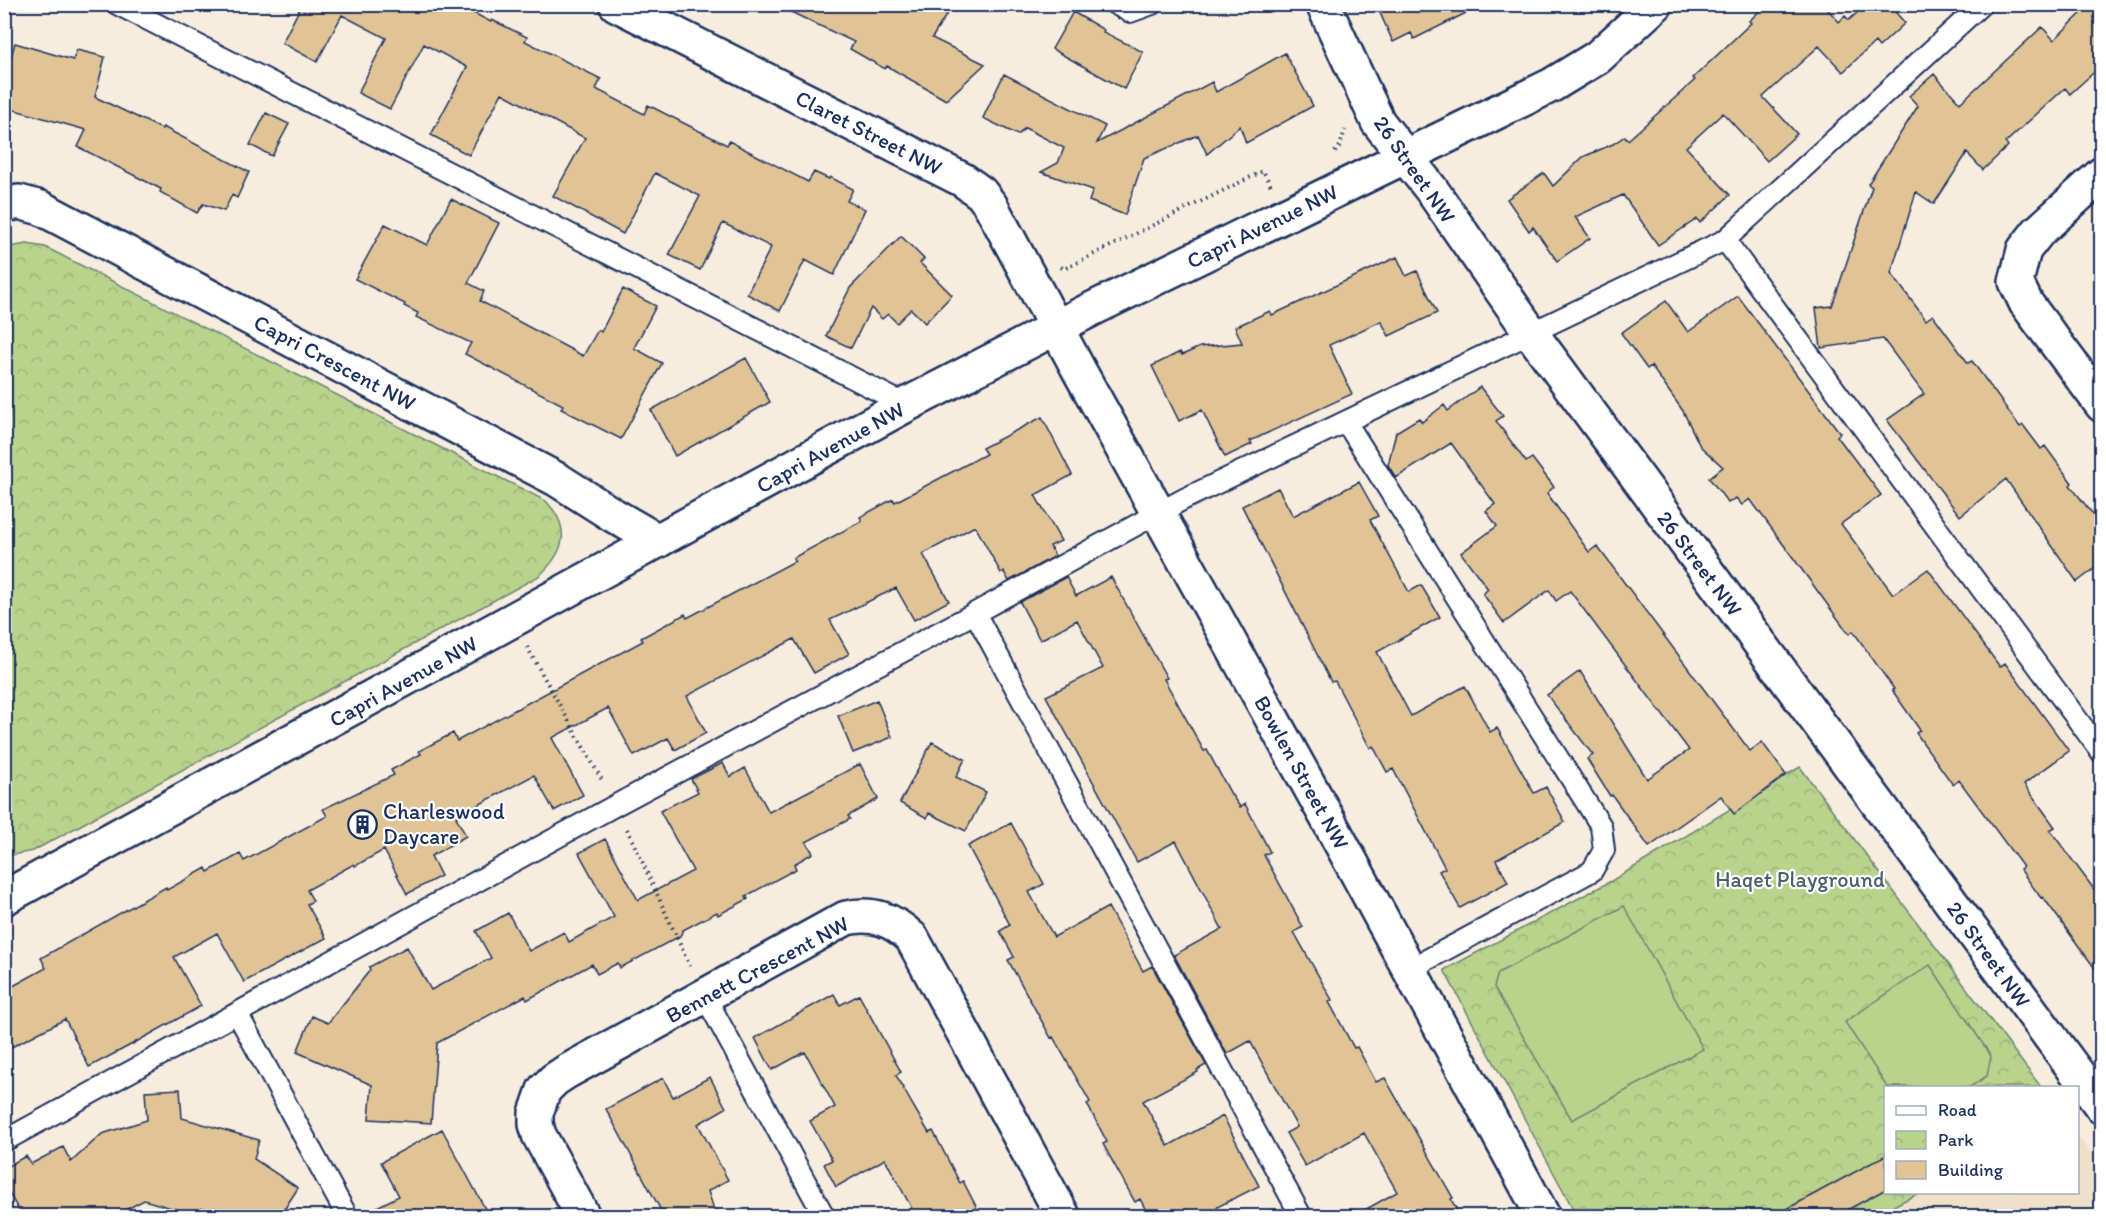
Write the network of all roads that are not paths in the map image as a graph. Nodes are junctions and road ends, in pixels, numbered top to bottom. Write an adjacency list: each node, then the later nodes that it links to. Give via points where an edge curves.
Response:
1 (117, 4): 14 (lane)
2 (616, 4): 12 (street, Claret Street NW, via 963,180 981,193)
3 (1115, 4): 4 (lane, via 1130,12)
4 (1152, 4)
5 (1323, 4): 8 (street, 26 Street NW, via 1378,122)
6 (1656, 4): 8 (street, Capri Avenue NW, via 1598,57 1552,85)
7 (1982, 4): 11 (lane)
8 (1405, 156): 12 (street, Capri Avenue NW); 13 (street, 26 Street NW)
9 (2102, 174): 15 (street, via 2038,232 2024,250 2016,282 2026,303)
10 (4, 205): 18 (street, Capri Crescent NW, via 19,202 41,208 558,480)
11 (1725, 240): 13 (lane); 20 (lane)
12 (1058, 328): 14 (street, Capri Avenue NW); 17 (street, Bowlen Street NW)
13 (1531, 333): 16 (lane); 25 (street, 26 Street NW)
14 (906, 405): 18 (street, Capri Avenue NW)
15 (2102, 405)
16 (1346, 422): 17 (lane); 22 (lane, via 1601,826 1604,850 1593,870)
17 (1159, 513): 19 (lane); 22 (street, Bowlen Street NW)
18 (658, 541): 21 (street, Capri Avenue NW)
19 (975, 613): 24 (lane); 31 (lane)
20 (2102, 753)
21 (4, 898)
22 (1408, 970): 32 (street, Bowlen Street NW)
23 (705, 996): 28 (street, Bennett Crescent NW, via 566,1072 544,1090 536,1113 539,1135); 29 (lane); 30 (street, Bennett Crescent NW, via 846,918 873,915 900,927 912,938)
24 (237, 1013): 26 (lane); 27 (lane)
25 (2102, 1107)
26 (4, 1141)
27 (347, 1216)
28 (583, 1216)
29 (824, 1216)
30 (1064, 1216)
31 (1301, 1216)
32 (1543, 1216)

